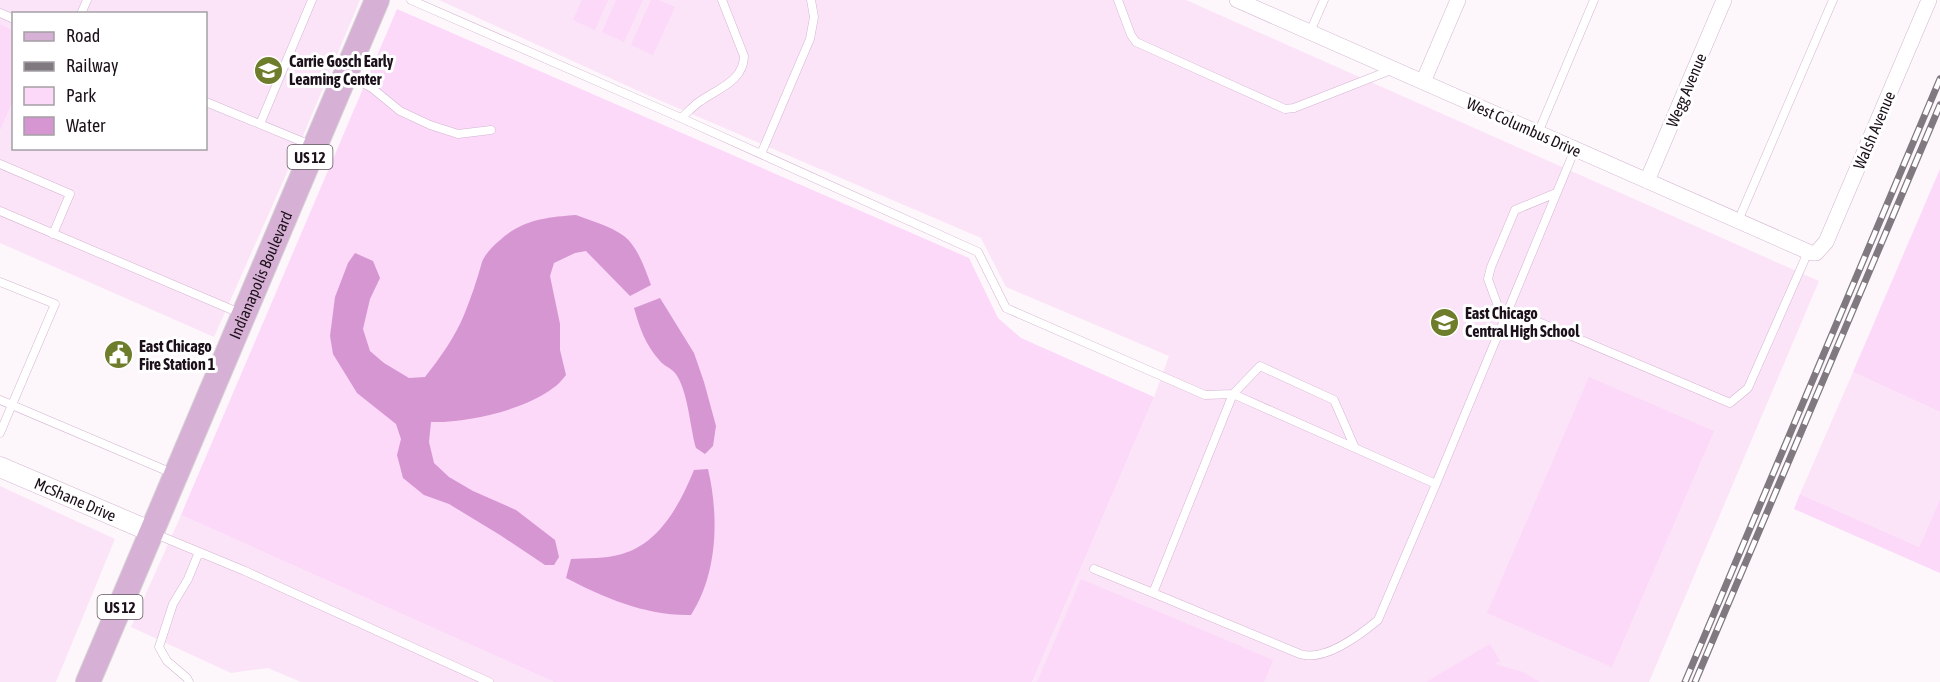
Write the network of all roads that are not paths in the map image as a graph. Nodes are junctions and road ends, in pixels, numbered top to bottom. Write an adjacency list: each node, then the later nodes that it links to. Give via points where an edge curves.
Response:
1 (312, 0): 20 (lane)
2 (376, 0): 16 (main road, Indianapolis Boulevard / US 12)
3 (411, 0): 19 (lane)
4 (722, 0): 19 (lane, via 744,65 740,74)
5 (811, 0): 25 (lane, via 814,16 810,39)
6 (1118, 0): 15 (lane, via 1136,42 1285,109)
7 (1237, 0): 14 (street, West Columbus Drive)
8 (1324, 0): 14 (lane)
9 (1458, 0): 17 (street)
10 (1594, 0): 22 (lane)
11 (1724, 0): 27 (street, Wegg Avenue)
12 (1833, 0): 30 (lane)
13 (1929, 0): 32 (street, Walsh Avenue, via 1826,242 1816,253)
14 (1310, 32): 15 (street, West Columbus Drive)
15 (1393, 69): 17 (street, West Columbus Drive)
16 (345, 74): 21 (lane, via 372,88 400,111 430,125 458,134); 23 (main road, Indianapolis Boulevard / US 12)
17 (1423, 82): 22 (street, West Columbus Drive)
18 (207, 102): 20 (lane)
19 (681, 118): 25 (lane)
20 (260, 124): 23 (lane)
21 (490, 130)
22 (1538, 133): 24 (street, West Columbus Drive)
23 (315, 147): 35 (main road, Indianapolis Boulevard / US 12)
24 (1575, 149): 27 (street, West Columbus Drive); 28 (lane)
25 (761, 154): 37 (lane, via 978,252 1006,308 1205,395)
26 (0, 164): 31 (lane, via 70,194)
27 (1647, 181): 30 (street, West Columbus Drive)
28 (1556, 193): 34 (lane); 36 (lane, via 1515,210 1491,267 1488,279)
29 (0, 211): 31 (lane)
30 (1738, 221): 32 (street, West Columbus Drive)
31 (53, 234): 35 (lane)
32 (1810, 253): 34 (lane, via 1748,388 1730,403)
33 (0, 282): 39 (lane, via 56,304)
34 (1508, 309): 36 (lane)
35 (244, 314): 43 (main road, Indianapolis Boulevard / US 12)
36 (1503, 320): 44 (lane)
37 (1233, 394): 41 (lane); 41 (lane, via 1260,366 1334,400); 48 (lane)
38 (0, 400): 39 (lane)
39 (12, 405): 40 (lane); 43 (lane)
40 (0, 434)
41 (1354, 448): 44 (lane)
42 (0, 467): 45 (street, McShane Drive)
43 (176, 475): 45 (main road, Indianapolis Boulevard / US 12)
44 (1436, 484): 48 (lane, via 1378,620 1361,634 1320,655 1307,657)
45 (152, 532): 46 (lane); 49 (main road, Indianapolis Boulevard / US 12)
46 (199, 552): 50 (lane, via 173,604 159,647 167,662); 51 (lane)
47 (1094, 569): 48 (lane)
48 (1153, 593)
49 (88, 682)
50 (189, 682)
51 (489, 682)

